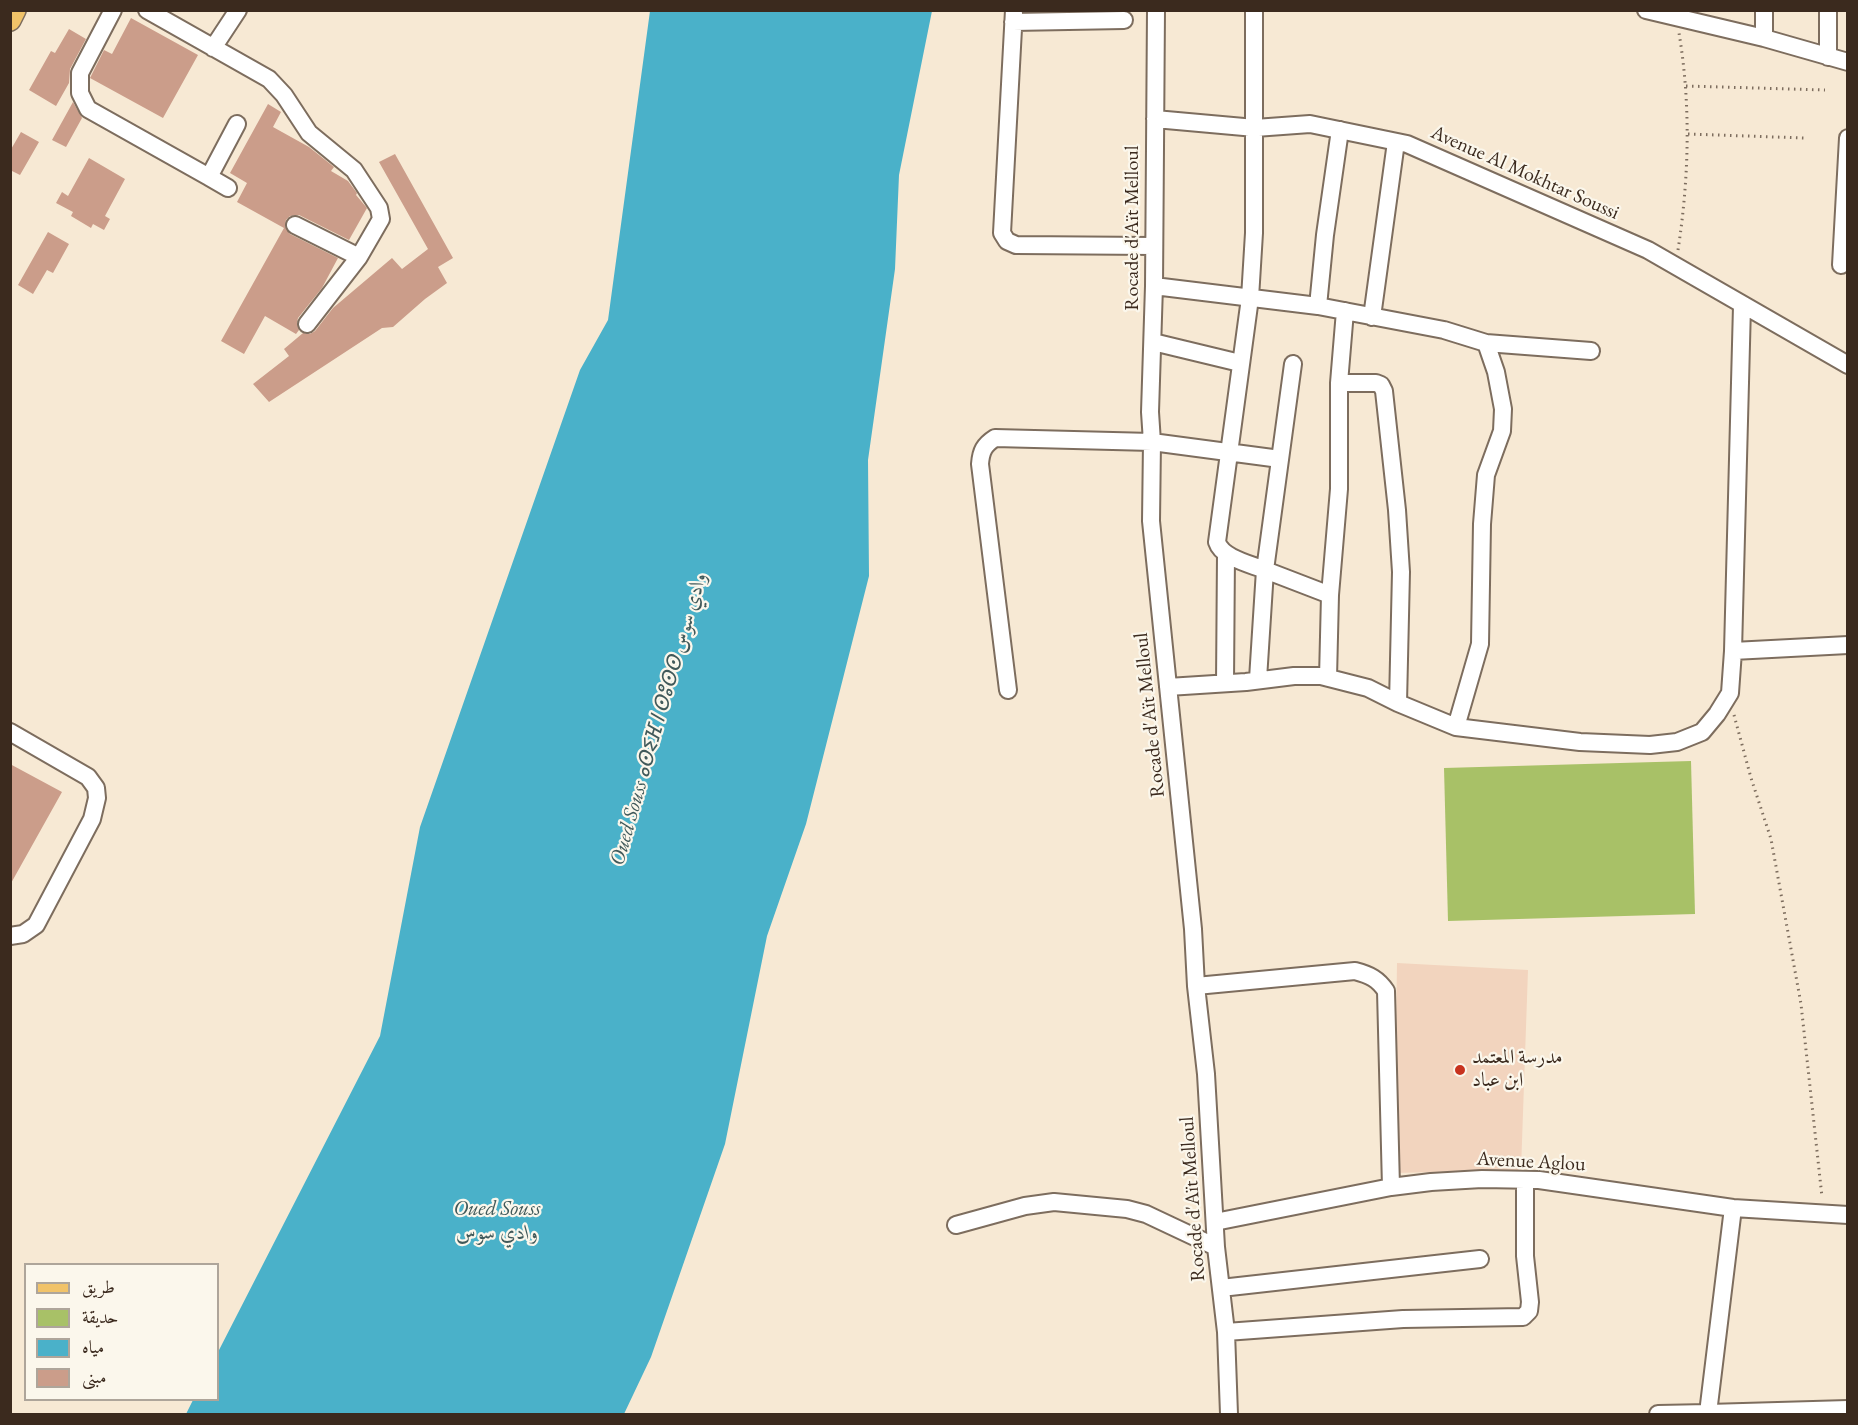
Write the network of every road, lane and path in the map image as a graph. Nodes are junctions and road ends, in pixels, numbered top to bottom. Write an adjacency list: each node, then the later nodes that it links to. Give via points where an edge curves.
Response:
1 (15, 10): 12 (main road)
2 (113, 10): 28 (street, via 80,73 80,93 88,109)
3 (147, 10): 15 (street)
4 (238, 10): 15 (street)
5 (1156, 10): 20 (street, Rocade d'Aït Melloul)
6 (1254, 10): 22 (street)
7 (1646, 10): 10 (street)
8 (1764, 10): 14 (street)
9 (1828, 10): 16 (street)
10 (1676, 14): 14 (street); 18 (path)
11 (1013, 16): 13 (street); 31 (street, via 1002,233 1007,242)
12 (10, 20)
13 (1124, 20)
14 (1764, 39): 16 (street)
15 (213, 48): 32 (street, via 269,79 309,133 354,170 379,208 381,219)
16 (1828, 57): 17 (street)
17 (1848, 62)
18 (1686, 86): 19 (path); 24 (path)
19 (1825, 90)
20 (1155, 119): 22 (street, Avenue Al Mokhtar Soussi); 31 (street, Rocade d'Aït Melloul)
21 (237, 124): 28 (street)
22 (1255, 128): 23 (street, Avenue Al Mokhtar Soussi, via 1310,124); 36 (street)
23 (1340, 130): 27 (street, Avenue Al Mokhtar Soussi); 37 (street)
24 (1688, 134): 25 (path); 34 (path)
25 (1804, 138)
26 (1848, 138): 33 (street)
27 (1396, 142): 34 (street, Avenue Al Mokhtar Soussi, via 1648,250); 40 (street)
28 (209, 177): 29 (street)
29 (228, 188)
30 (295, 225): 32 (street)
31 (1154, 246): 35 (street, Rocade d'Aït Melloul)
32 (359, 257): 41 (street)
33 (1840, 265)
34 (1676, 267): 38 (street, Avenue Al Mokhtar Soussi)
35 (1154, 286): 36 (street); 42 (street, Rocade d'Aït Melloul)
36 (1250, 298): 37 (street); 45 (street)
37 (1318, 306): 39 (street)
38 (1742, 306): 47 (street, Avenue Al Mokhtar Soussi); 56 (street)
39 (1345, 311): 40 (street); 48 (street)
40 (1372, 317): 43 (street, via 1444,330)
41 (307, 324)
42 (1153, 342): 45 (street); 49 (street, Rocade d'Aït Melloul)
43 (1486, 343): 44 (street); 64 (street, via 1503,409 1502,431 1486,475 1480,644)
44 (1591, 351)
45 (1240, 363): 50 (street)
46 (1293, 364): 51 (street)
47 (1848, 365)
48 (1339, 383): 54 (street, via 1339,489); 63 (street, via 1376,383 1384,391 1401,572)
49 (1152, 441): 50 (street); 60 (street, Rocade d'Aït Melloul, via 1151,521); 61 (street, via 995,438 981,453)
50 (1228, 453): 51 (street); 52 (street, via 1217,542)
51 (1280, 459): 53 (street)
52 (1226, 554): 53 (street); 59 (street)
53 (1265, 570): 54 (street); 58 (street)
54 (1330, 595): 57 (street)
55 (1848, 645): 56 (street)
56 (1733, 651): 62 (street)
57 (1328, 678): 58 (street); 63 (street, via 1368,688)
58 (1258, 679): 59 (street)
59 (1225, 683): 60 (street)
60 (1168, 687): 67 (street, Rocade d'Aït Melloul)
61 (1008, 690)
62 (1730, 693): 64 (street, via 1702,732 1677,742 1580,742); 71 (path, via 1750,778 1771,839 1799,992)
63 (1398, 703): 64 (street)
64 (1456, 727)
65 (10, 732): 66 (street, via 88,777 96,788 97,798 92,819 36,925 23,934)
66 (10, 936)
67 (1196, 986): 69 (street, via 1355,971 1380,982 1386,992); 73 (street, Rocade d'Aït Melloul)
68 (1525, 1180): 69 (street, Avenue Aglou, via 1482,1179); 70 (street, Avenue Aglou, via 1572,1183); 78 (street, via 1525,1256 1530,1302 1523,1317 1403,1320)
69 (1391, 1187): 73 (street, Avenue Aglou)
70 (1733, 1208): 71 (street, Avenue Aglou); 80 (street)
71 (1824, 1214): 72 (street, Avenue Aglou)
72 (1848, 1215)
73 (1215, 1222): 75 (street, Rocade d'Aït Melloul)
74 (956, 1225): 75 (street, via 1054,1202 1146,1214)
75 (1216, 1247): 77 (street, Rocade d'Aït Melloul)
76 (1480, 1259): 77 (street)
77 (1221, 1288): 78 (street, Rocade d'Aït Melloul)
78 (1226, 1332): 81 (street, Rocade d'Aït Melloul)
79 (1848, 1409): 80 (street)
80 (1708, 1413): 82 (street)
81 (1229, 1414)
82 (1658, 1414)

